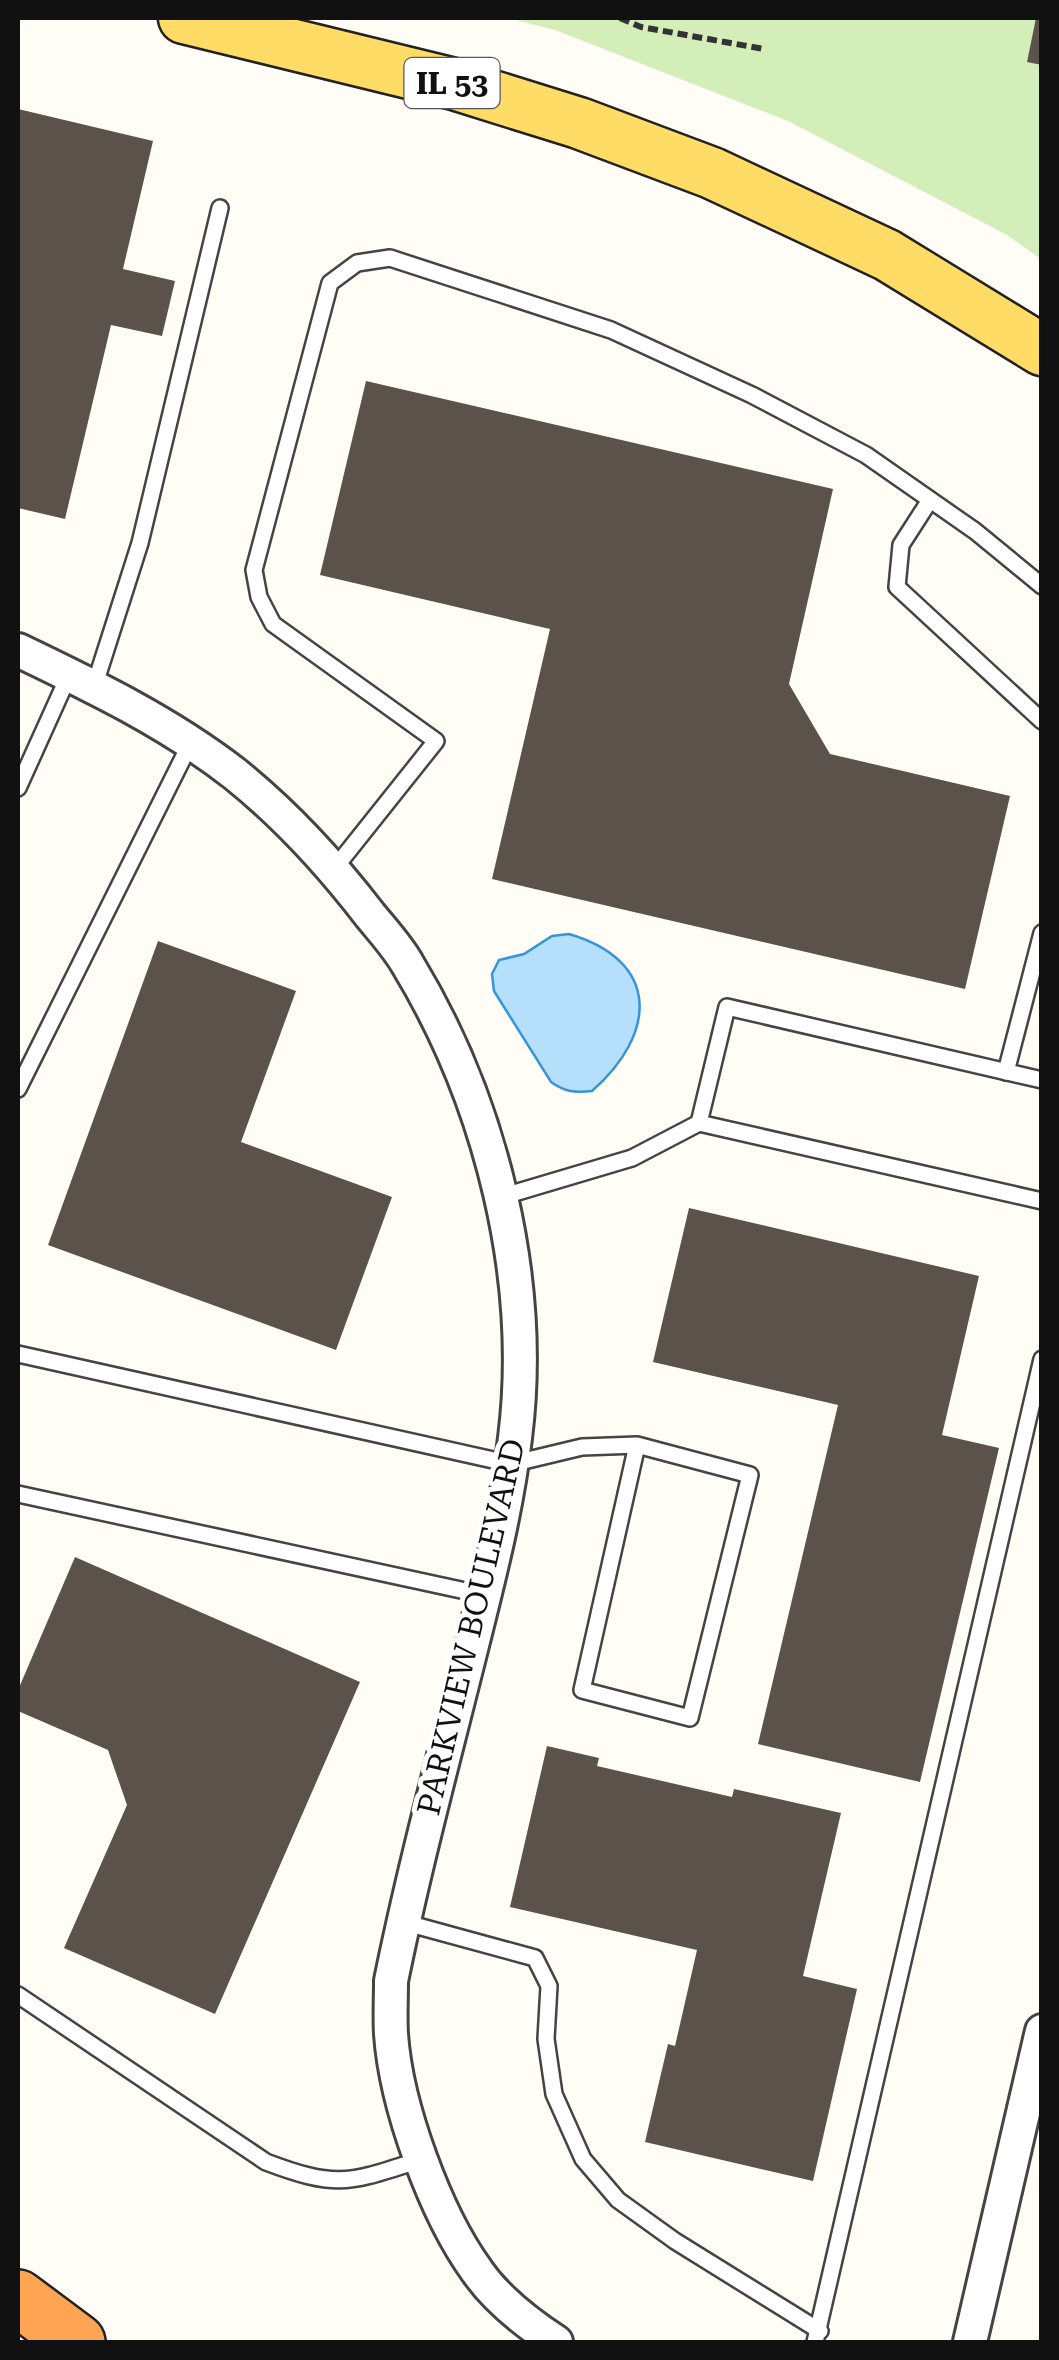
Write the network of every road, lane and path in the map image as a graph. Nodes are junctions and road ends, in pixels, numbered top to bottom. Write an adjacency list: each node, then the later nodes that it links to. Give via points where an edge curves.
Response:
1 (184, 18): 5 (main road, IL 53, via 454,84 712,173 887,255)
2 (620, 18): 3 (path)
3 (764, 49)
4 (220, 208): 9 (lane, via 140,543)
5 (1042, 350)
6 (930, 500): 7 (lane); 10 (lane, via 901,546 898,586); 13 (lane, via 866,455 611,330 390,258 357,263 330,283 254,570 273,624 436,741)
7 (1042, 586)
8 (18, 650): 9 (street, PARKVIEW BOULEVARD)
9 (82, 681): 11 (street, PARKVIEW BOULEVARD); 12 (lane)
10 (1042, 721)
11 (191, 742): 13 (street, PARKVIEW BOULEVARD, via 285,818); 17 (lane)
12 (18, 788)
13 (334, 870): 19 (street, PARKVIEW BOULEVARD, via 408,963 471,1097)
14 (1042, 933): 15 (lane)
15 (1006, 1072): 16 (lane); 18 (lane, via 727,1007)
16 (1042, 1080)
17 (18, 1089)
18 (699, 1122): 19 (lane, via 632,1158); 20 (lane)
19 (501, 1196): 24 (street, PARKVIEW BOULEVARD, via 516,1280)
20 (1042, 1201)
21 (18, 1354): 24 (lane)
22 (1042, 1360): 32 (lane)
23 (638, 1446): 23 (lane, via 750,1475 690,1718 582,1690); 24 (lane, via 582,1447)
24 (512, 1464): 26 (street, PARKVIEW BOULEVARD)
25 (18, 1494): 26 (lane)
26 (484, 1595): 27 (street, PARKVIEW BOULEVARD)
27 (403, 1922): 30 (street, PARKVIEW BOULEVARD, via 391,1981 391,2037); 32 (lane, via 536,1958 549,1986 546,2039 554,2094 583,2159 618,2200)
28 (18, 1994): 30 (lane, via 266,2162 310,2179 349,2182)
29 (1042, 2031): 35 (street)
30 (422, 2159): 34 (street, PARKVIEW BOULEVARD, via 477,2272)
31 (18, 2298): 33 (highway)
32 (818, 2337)
33 (77, 2342)
34 (556, 2342)
35 (970, 2342)

